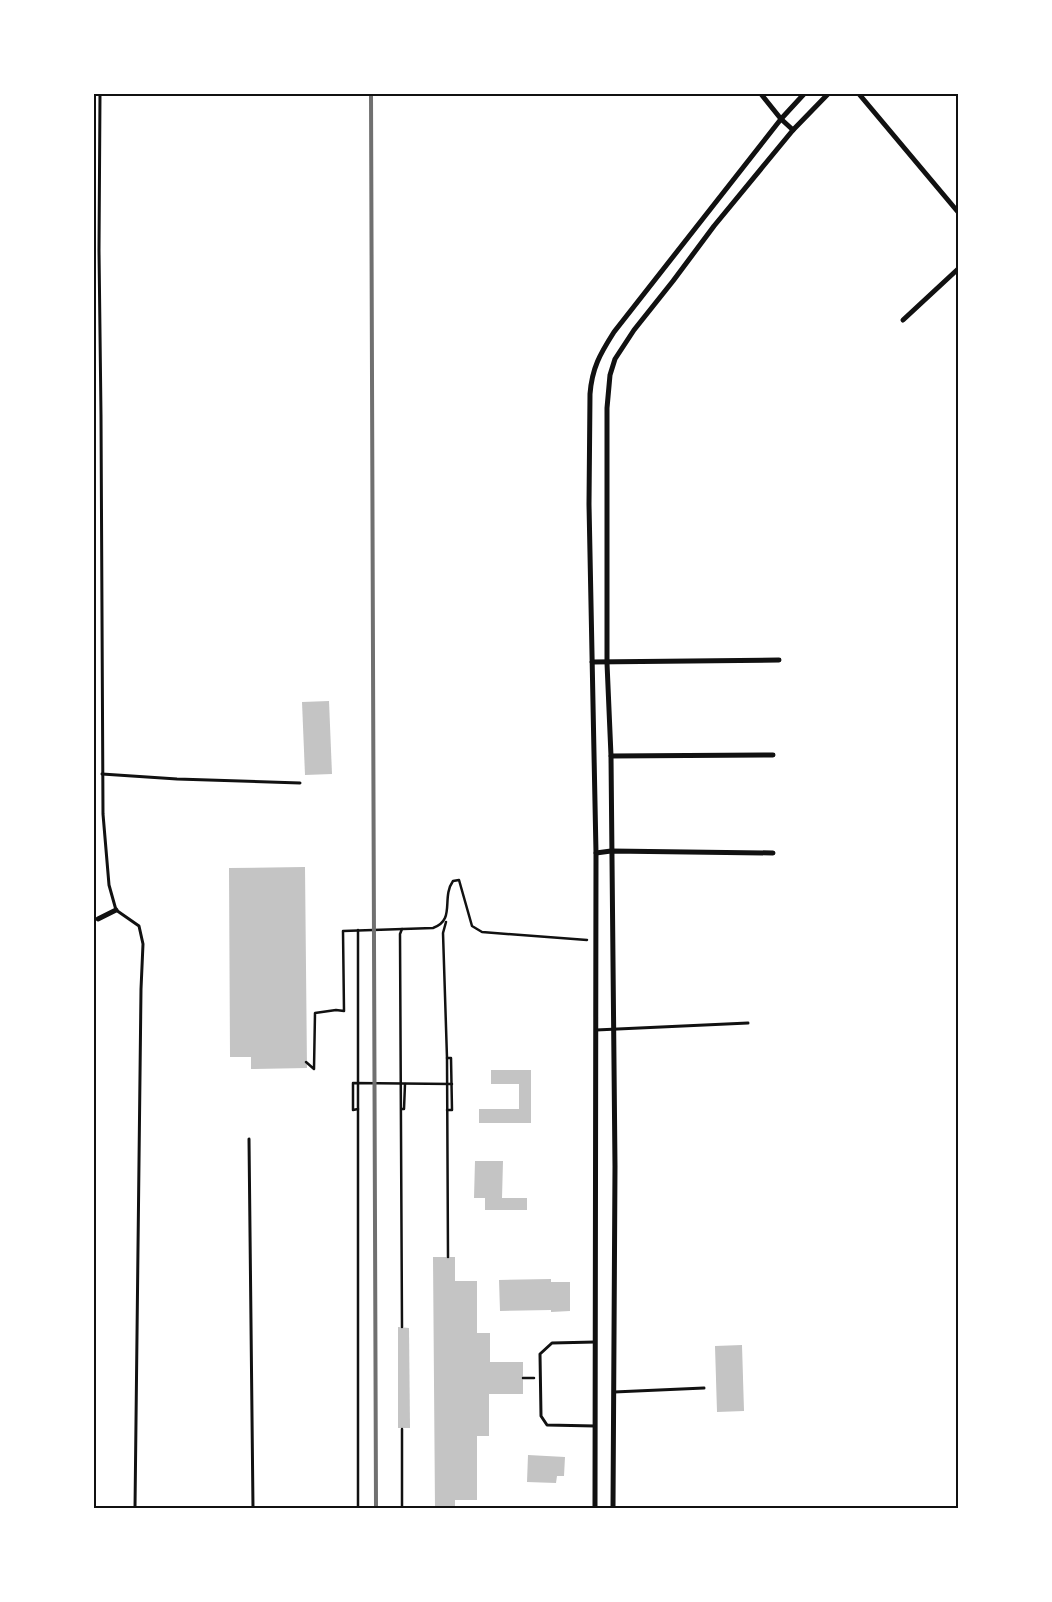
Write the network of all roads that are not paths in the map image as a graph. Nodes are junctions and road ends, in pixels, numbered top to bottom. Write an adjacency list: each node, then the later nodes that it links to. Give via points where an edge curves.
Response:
1 (100, 94): 16 (lane)
2 (761, 94): 6 (street)
3 (804, 94): 6 (street)
4 (828, 94): 7 (street)
5 (859, 94): 8 (street)
6 (781, 118): 7 (street); 12 (street, via 614,332 595,365 590,394)
7 (794, 130): 13 (street, via 714,226 615,359 610,374 607,408)
8 (958, 212)
9 (958, 269): 10 (street)
10 (904, 320)
11 (779, 660): 13 (street)
12 (592, 662): 13 (street); 19 (street)
13 (607, 663): 15 (street)
14 (773, 755): 15 (street)
15 (611, 756): 18 (street)
16 (102, 774): 17 (lane); 21 (lane, via 102,814 109,885)
17 (300, 783)
18 (611, 851): 19 (street); 20 (street); 24 (street)
19 (596, 853): 25 (street)
20 (773, 853)
21 (116, 910): 22 (street); 31 (lane, via 139,926 143,944)
22 (98, 920)
23 (748, 1023): 24 (lane)
24 (613, 1029): 25 (lane); 29 (street)
25 (596, 1030): 27 (street)
26 (249, 1139): 32 (lane)
27 (596, 1342): 30 (street); 30 (lane, via 552,1343 540,1354 541,1416 547,1425)
28 (704, 1388): 29 (lane)
29 (614, 1392): 34 (street)
30 (596, 1426): 33 (street)
31 (135, 1508)
32 (252, 1508)
33 (595, 1508)
34 (613, 1508)

